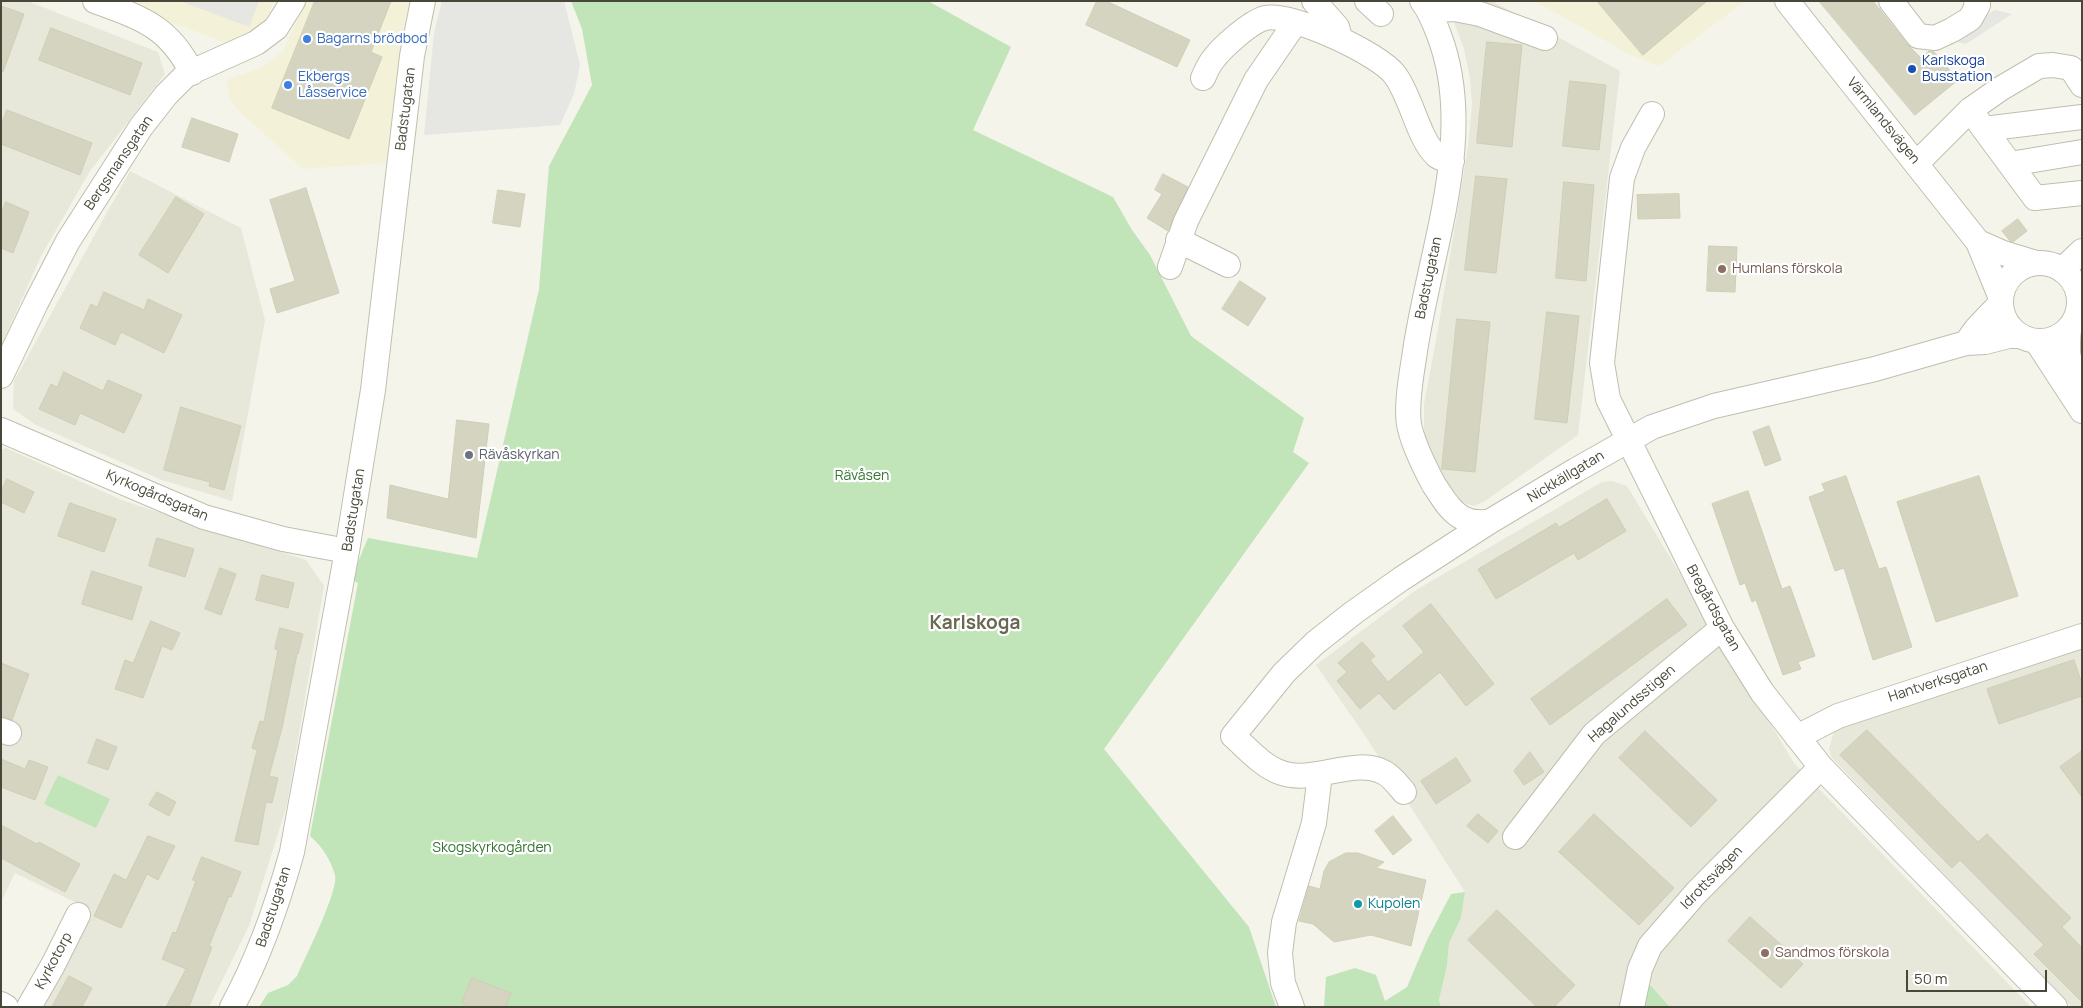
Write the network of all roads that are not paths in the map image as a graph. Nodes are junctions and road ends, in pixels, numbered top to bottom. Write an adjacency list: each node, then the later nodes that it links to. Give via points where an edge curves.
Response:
1 (423, 1): 41 (street, Badstugatan, via 414,40 373,390)
2 (1314, 1): 10 (street, via 1338,27)
3 (1787, 1): 20 (street, Värmlandsvägen)
4 (1891, 1): 5 (street, via 1918,36 1935,38 1970,19 1978,5)
5 (1976, 1)
6 (292, 2): 12 (street, Bergsmansgatan, via 276,28 256,43)
7 (110, 4): 12 (street, via 163,32 182,53)
8 (1425, 5): 11 (street, via 1480,14); 19 (street, Badstugatan, via 1446,54 1454,100)
9 (1295, 23): 10 (street); 13 (street, via 1266,18 1254,24 1218,53); 23 (street, via 1256,80)
10 (1340, 38): 19 (street, via 1370,54 1395,74 1428,144 1438,157)
11 (1545, 38)
12 (192, 73): 35 (street, Bergsmansgatan, via 187,74 166,96 109,175 68,241)
13 (1203, 78)
14 (2082, 85): 17 (street, via 2071,68 2039,66 2000,89)
15 (1652, 114): 39 (street, Bregårdsgatan, via 1633,148 1622,178 1602,363 1608,399)
16 (2082, 117): 17 (street)
17 (1977, 119): 20 (street); 21 (street)
18 (2082, 152): 21 (street)
19 (1452, 161): 40 (street, Badstugatan, via 1418,330 1409,428 1448,507 1467,520)
20 (1917, 163): 24 (street, Värmlandsvägen)
21 (2010, 164): 22 (street, via 2035,198)
22 (2082, 193)
23 (1178, 240): 27 (street); 28 (street)
24 (1978, 242): 26 (street, Värmlandsvägen, via 2003,254); 31 (street, Värmlandsvägen)
25 (2082, 251): 29 (street)
26 (2036, 263): 29 (street, via 2050,264); 31 (street, via 2023,266 2012,274 2005,283)
27 (1228, 265)
28 (1170, 267)
29 (2062, 270): 30 (street, via 2074,282)
30 (2080, 296): 32 (street, via 2077,313)
31 (2000, 300): 33 (street, via 2006,323); 34 (street)
32 (2068, 328): 33 (street, via 2049,340); 36 (street, via 2068,362)
33 (2028, 339): 34 (street, Nickkällgatan, via 2009,336); 37 (street)
34 (1966, 343): 39 (street, Nickkällgatan, via 1875,369 1714,406 1660,424)
35 (1, 376)
36 (2082, 386)
37 (2082, 411)
38 (1, 430): 41 (street, Kyrkogårdsgatan, via 204,517 283,539)
39 (1628, 440): 40 (street, Nickkällgatan); 42 (street, Bregårdsgatan)
40 (1489, 522): 46 (street, Nickkällgatan, via 1352,613 1315,643 1284,673 1233,736 1281,773 1298,776)
41 (347, 551): 53 (street, Badstugatan, via 292,852 261,948)
42 (1722, 628): 44 (street, Bregårdsgatan, via 1762,692); 48 (street, Hagalundsstigen, via 1594,734)
43 (2082, 636): 44 (street, Hantverksgatan, via 1838,716)
44 (1797, 737): 45 (street, Bregårdsgatan)
45 (1821, 767): 55 (street, Idrottsvägen, via 1696,893 1650,946 1640,969); 56 (street, Bregårdsgatan)
46 (1320, 774): 47 (street, via 1370,768 1384,772); 54 (street, via 1314,824 1284,922 1280,953 1283,983)
47 (1404, 792)
48 (1515, 837)
49 (78, 915): 52 (street, Kyrkotorp)
50 (1, 1004): 51 (street)
51 (6, 1007)
52 (29, 1007)
53 (232, 1007)
54 (1292, 1007)
55 (1632, 1007)
56 (2055, 1007)

